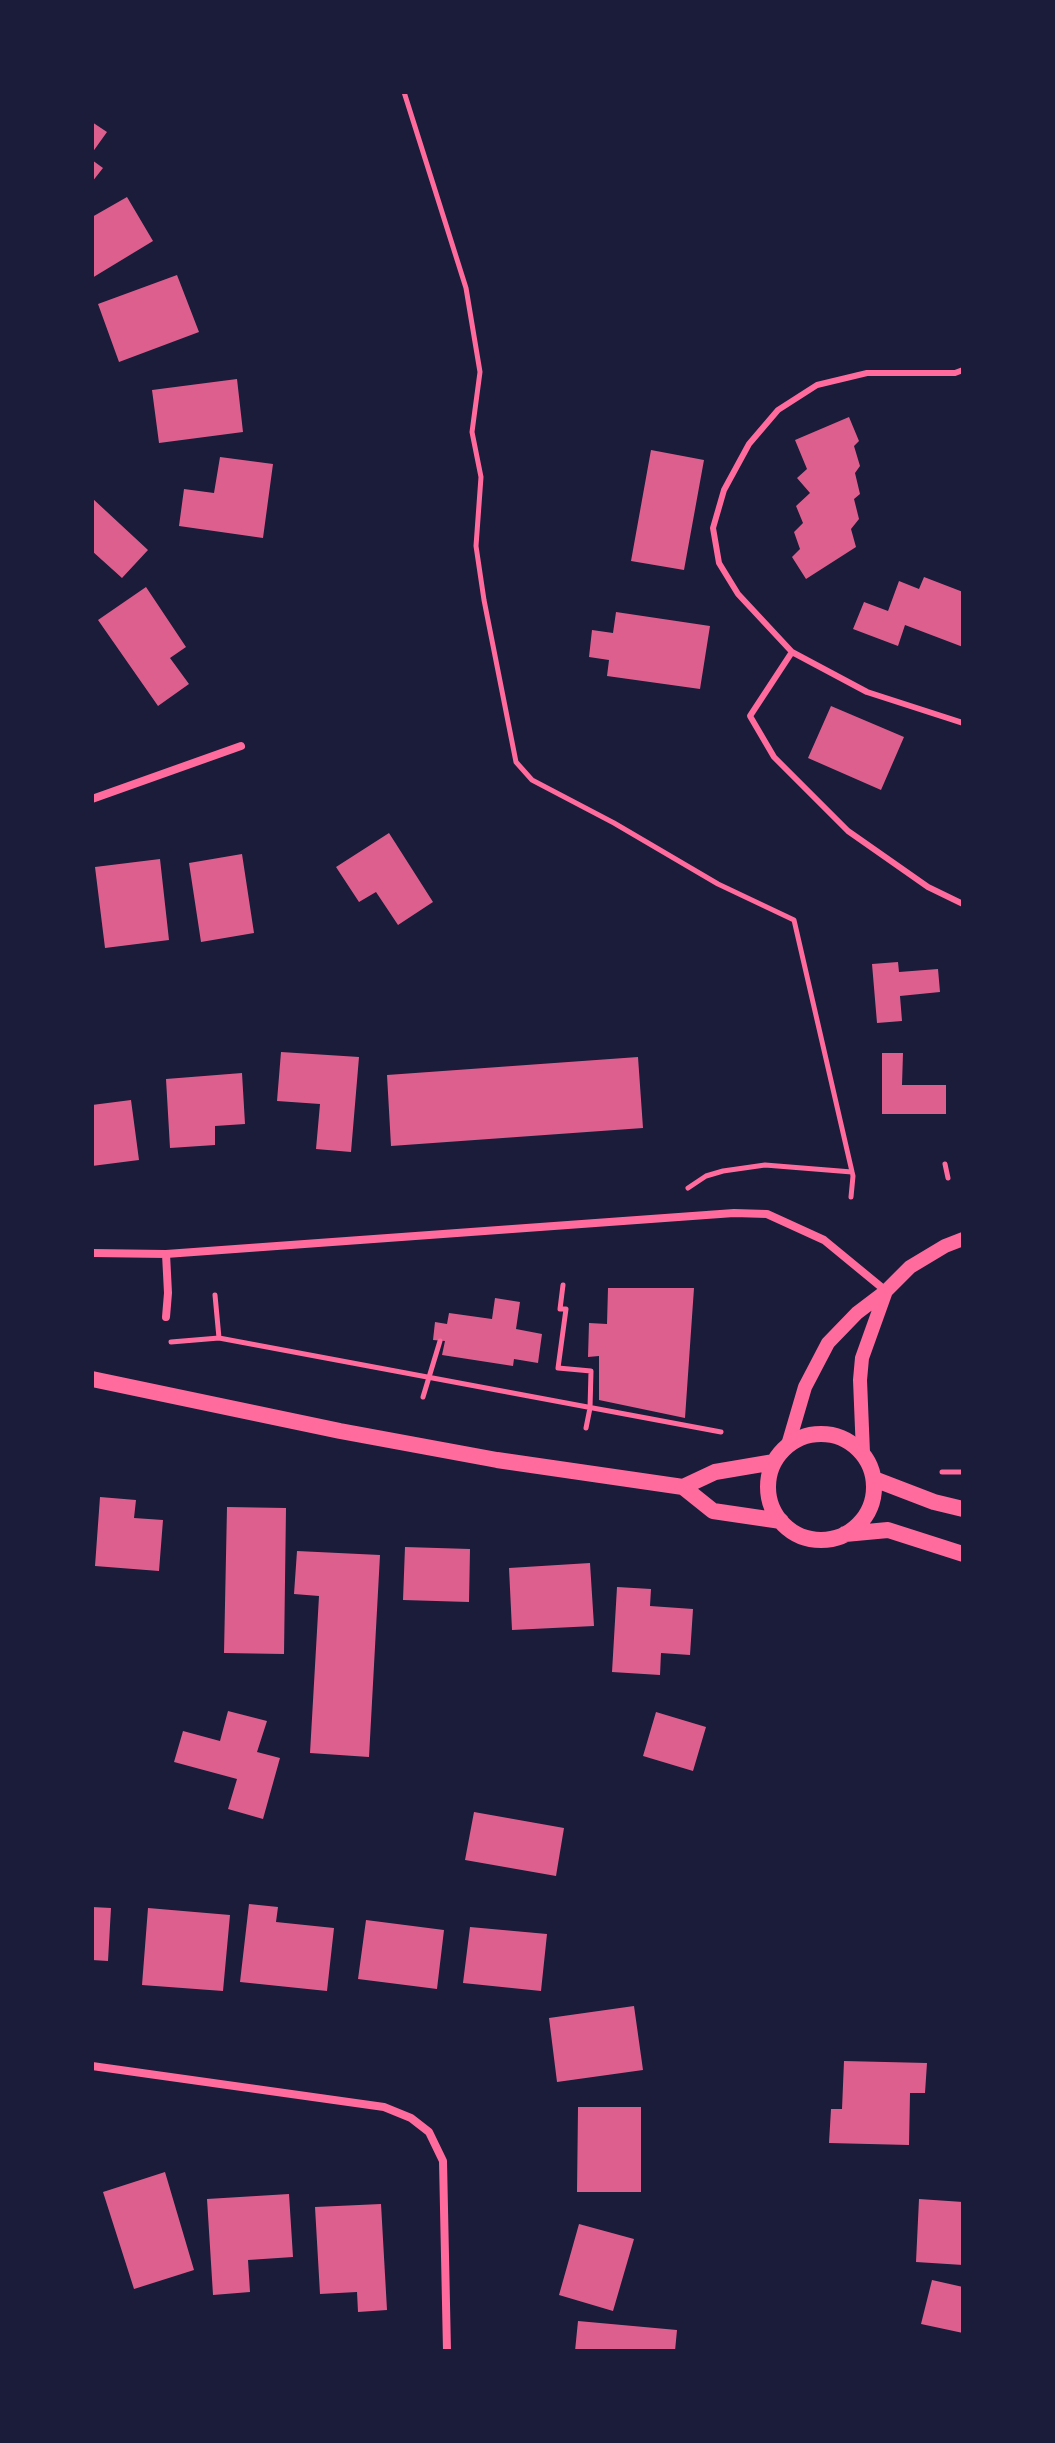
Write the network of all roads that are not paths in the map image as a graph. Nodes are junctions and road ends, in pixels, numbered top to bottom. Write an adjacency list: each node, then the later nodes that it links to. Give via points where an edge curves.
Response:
1 (963, 370): 2 (lane, via 867,373 817,385 778,410 749,444 724,490 713,528 719,563 738,594)
2 (792, 652): 3 (lane, via 867,692); 6 (lane, via 750,716 774,757 848,831 928,887)
3 (963, 723)
4 (241, 746): 5 (street)
5 (92, 799)
6 (963, 904)
7 (963, 1239): 10 (street, via 910,1267)
8 (92, 1253): 9 (street)
9 (166, 1254): 10 (street, via 767,1214 824,1240); 11 (street)
10 (886, 1291): 13 (street, via 828,1343 805,1387); 14 (street, via 862,1358)
11 (166, 1317)
12 (92, 1379): 17 (main road, via 481,1457)
13 (788, 1445): 14 (main road, via 827,1434 851,1442); 15 (main road)
14 (863, 1453): 16 (main road)
15 (774, 1462): 17 (main road, via 715,1472); 19 (main road, via 769,1493)
16 (874, 1479): 18 (main road); 20 (main road, via 868,1512)
17 (683, 1487): 19 (main road, via 713,1511)
18 (963, 1509)
19 (781, 1521): 20 (main road, via 810,1539)
20 (844, 1535): 21 (main road, via 888,1530)
21 (963, 1554)
22 (92, 2066): 23 (street, via 384,2107 429,2132 443,2161)
23 (447, 2351)

